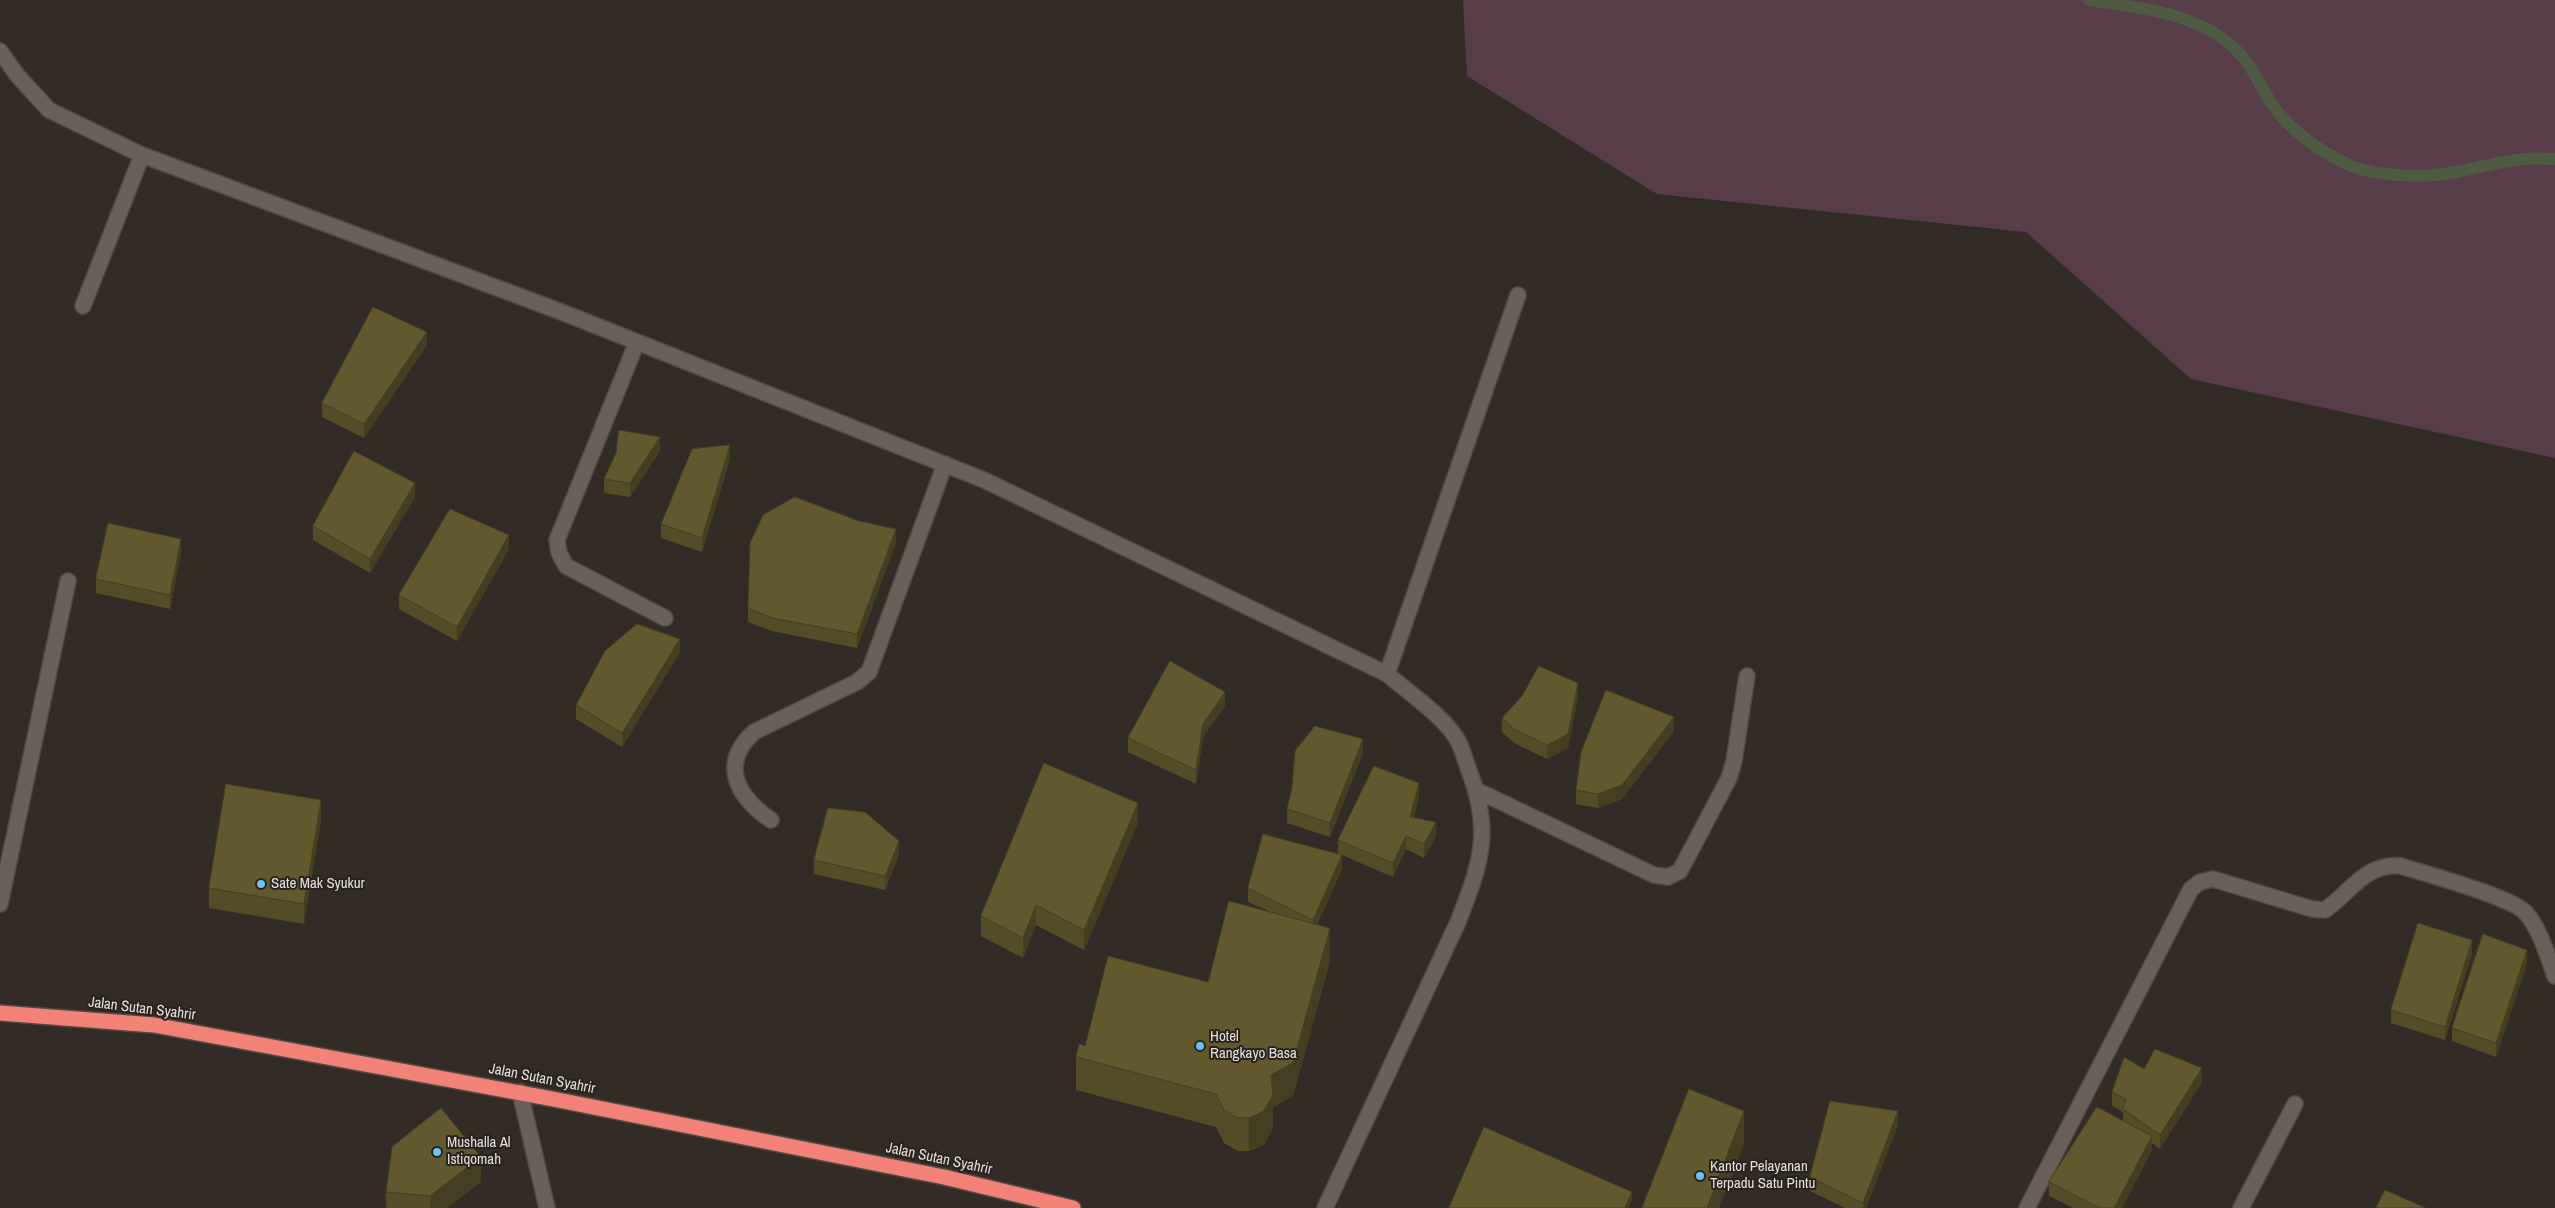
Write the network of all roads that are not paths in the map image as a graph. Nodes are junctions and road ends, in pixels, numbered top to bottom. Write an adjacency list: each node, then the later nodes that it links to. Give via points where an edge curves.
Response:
1 (0, 51): 2 (street, via 49,110)
2 (142, 155): 4 (street); 5 (street)
3 (1518, 294): 9 (street)
4 (83, 306)
5 (637, 342): 6 (street); 8 (street, via 557,540 566,566)
6 (945, 464): 9 (street); 12 (street, via 869,672 857,682 754,732 742,743 735,762 737,785 753,808)
7 (68, 581): 13 (street)
8 (665, 618)
9 (1387, 674): 11 (street, via 1430,710 1457,739)
10 (1747, 676): 11 (street, via 1729,778 1680,872 1668,877 1654,874)
11 (1478, 791): 20 (street, via 1484,832 1477,873 1458,922)
12 (771, 820)
13 (0, 904)
14 (2555, 976): 21 (street, via 2536,925 2525,911 2506,901 2401,866 2373,869 2325,910 2312,909 2213,879 2200,882 2191,889)
15 (0, 1013): 16 (highway, Jalan Sutan Syahrir, via 154,1024)
16 (520, 1092): 18 (street); 19 (highway, Jalan Sutan Syahrir, via 944,1177)
17 (2295, 1104): 22 (street)
18 (547, 1208)
19 (1073, 1208)
20 (1325, 1208)
21 (2027, 1208)
22 (2242, 1208)

